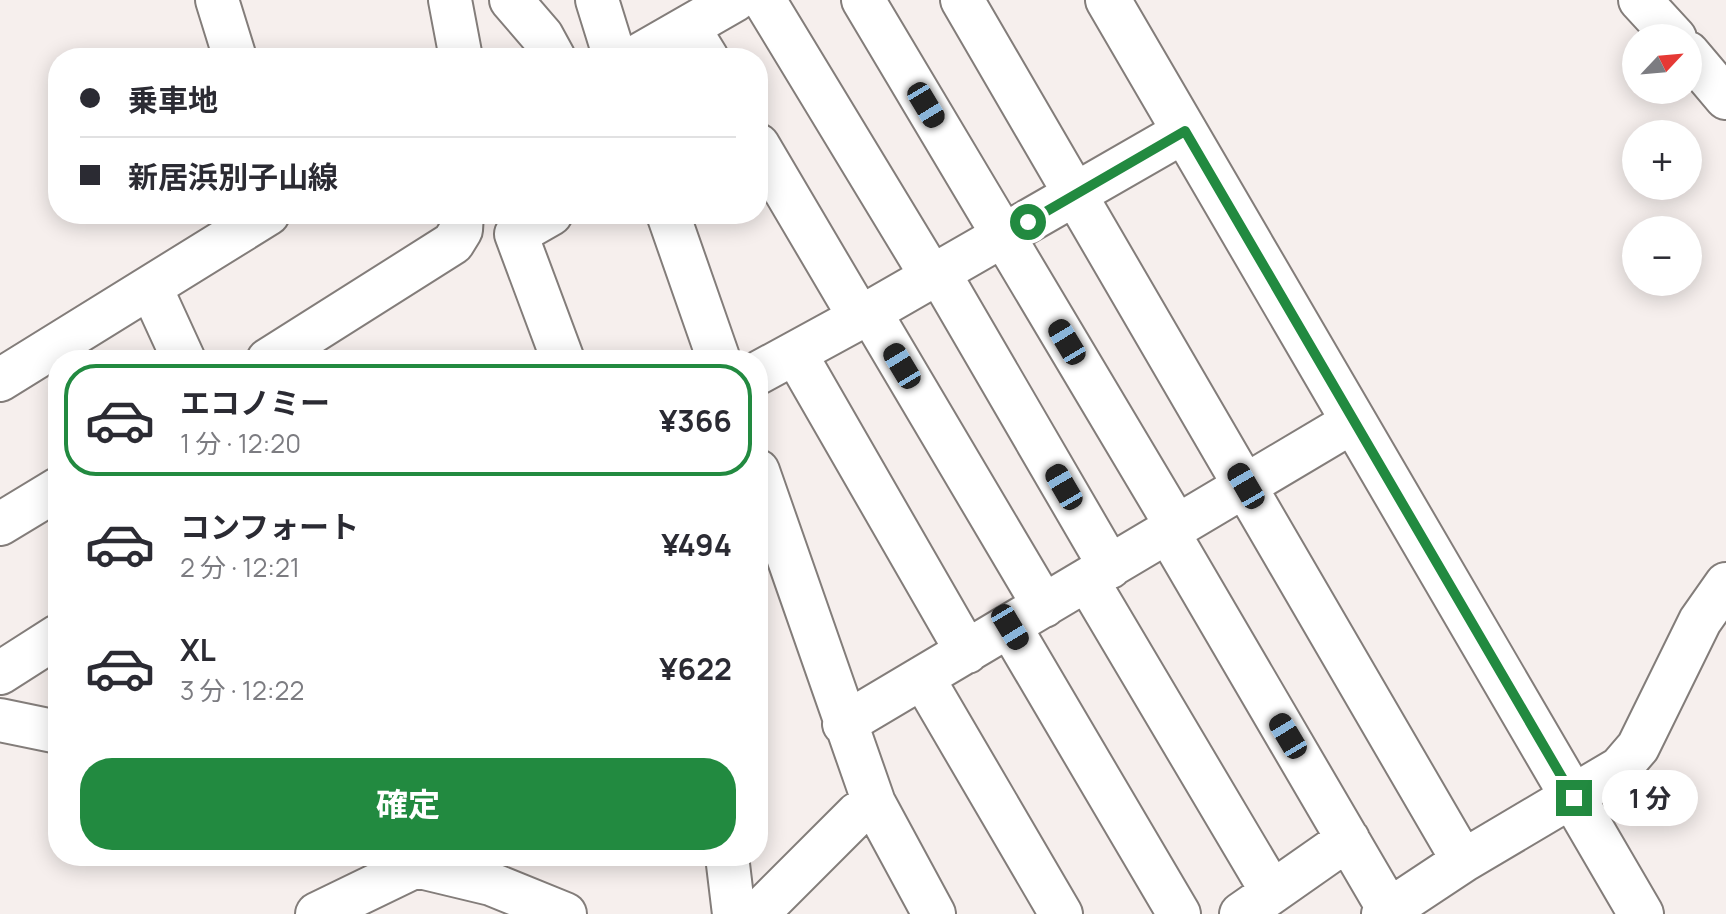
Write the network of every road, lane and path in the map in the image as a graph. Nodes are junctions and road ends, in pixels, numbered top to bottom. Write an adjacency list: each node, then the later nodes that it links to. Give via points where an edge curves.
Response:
1 (217, 0): 13 (street)
2 (450, 0): 14 (street)
3 (511, 0): 15 (street)
4 (597, 0): 16 (street)
5 (735, 0): 12 (street)
6 (764, 0): 29 (street)
7 (863, 0): 28 (street)
8 (962, 0): 22 (street)
9 (1108, 0): 20 (main road)
10 (1640, 0): 11 (street)
11 (1662, 24)
12 (698, 42): 17 (street)
13 (232, 48)
14 (459, 48)
15 (549, 48)
16 (612, 48)
17 (674, 48)
18 (1702, 70): 19 (street)
19 (1726, 98)
20 (1185, 131): 22 (street); 42 (main road)
21 (768, 161): 32 (street)
22 (1076, 195): 28 (street); 43 (street)
23 (252, 224): 30 (street)
24 (461, 224): 35 (street, via 453,243)
25 (534, 224): 36 (street, via 516,234)
26 (643, 224): 31 (street, via 663,267)
27 (671, 224): 31 (street)
28 (1004, 236): 29 (street); 47 (street)
29 (936, 275): 32 (street); 48 (street)
30 (151, 288): 33 (street); 34 (street)
31 (699, 307): 37 (street)
32 (865, 315): 39 (street); 50 (street)
33 (49, 350)
34 (179, 350)
35 (284, 350)
36 (559, 350)
37 (715, 350)
38 (48, 351): 41 (street)
39 (795, 353): 40 (street); 52 (street)
40 (768, 368)
41 (0, 380)
42 (1354, 421): 43 (street); 58 (main road)
43 (1246, 486): 47 (street); 61 (street)
44 (48, 495): 46 (street)
45 (768, 500): 56 (street)
46 (0, 524)
47 (1173, 530): 48 (street); 60 (street)
48 (1099, 574): 50 (street); 66 (street)
49 (1726, 584): 58 (street, via 1700,621 1638,747 1620,768)
50 (1027, 616): 52 (street); 74 (street)
51 (48, 642): 53 (street)
52 (967, 652): 54 (street)
53 (0, 673)
54 (923, 678): 56 (street); 73 (street)
55 (0, 720): 57 (street)
56 (844, 724): 59 (street)
57 (48, 730)
58 (1574, 798): 61 (street); 75 (main road)
59 (874, 803): 71 (street); 72 (street)
60 (1348, 839): 66 (street); 67 (street)
61 (1463, 861): 67 (street)
62 (400, 866): 68 (street)
63 (427, 866): 65 (street)
64 (728, 866): 70 (street)
65 (463, 883): 69 (street, via 491,884)
66 (1257, 903)
67 (1386, 912)
68 (317, 914)
69 (565, 914)
70 (734, 914)
71 (757, 914)
72 (934, 914)
73 (1061, 914)
74 (1179, 914)
75 (1641, 914)

